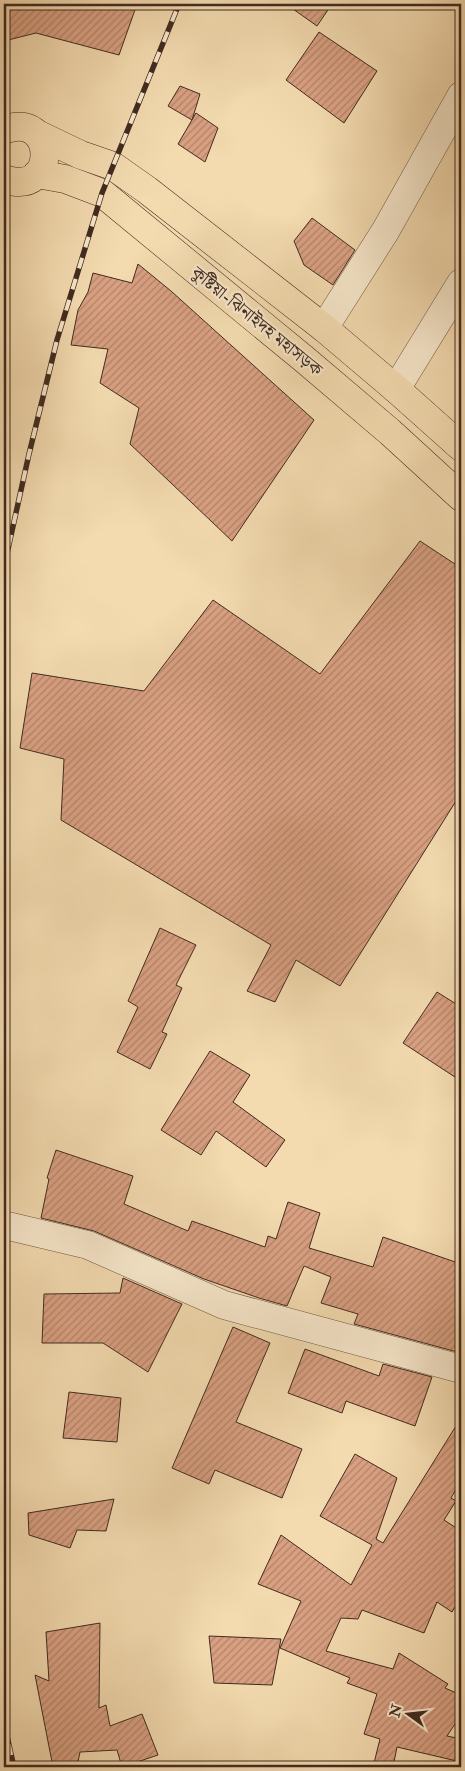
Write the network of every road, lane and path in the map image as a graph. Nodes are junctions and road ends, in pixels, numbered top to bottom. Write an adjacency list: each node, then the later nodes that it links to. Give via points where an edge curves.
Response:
1 (461, 96): 9 (street, via 386,230)
2 (4, 130): 3 (highway, কুষ্টিয়া-ঝিনাইদহ মহাসড়ক, via 24,127)
3 (37, 134): 4 (highway, via 45,148 42,168); 6 (highway, কুষ্টিয়া-ঝিনাইদহ মহাসড়ক, via 81,156 113,166)
4 (37, 174): 5 (highway, via 21,182); 8 (highway, কুষ্টিয়া-ঝিনাইদহ মহাসড়ক, via 64,179 102,193)
5 (4, 179)
6 (256, 275): 8 (highway); 9 (highway, কুষ্টিয়া-ঝিনাইদহ মহাসড়ক)
7 (461, 283): 10 (street)
8 (237, 304): 12 (highway, কুষ্টিয়া-ঝিনাইদহ মহাসড়ক)
9 (324, 328): 10 (highway, কুষ্টিয়া-ঝিনাইদহ মহাসড়ক)
10 (396, 389): 11 (highway, কুষ্টিয়া-ঝিনাইদহ মহাসড়ক)
11 (461, 447)
12 (461, 497)
13 (4, 1225): 14 (street, via 88,1245 224,1305)
14 (461, 1369)

